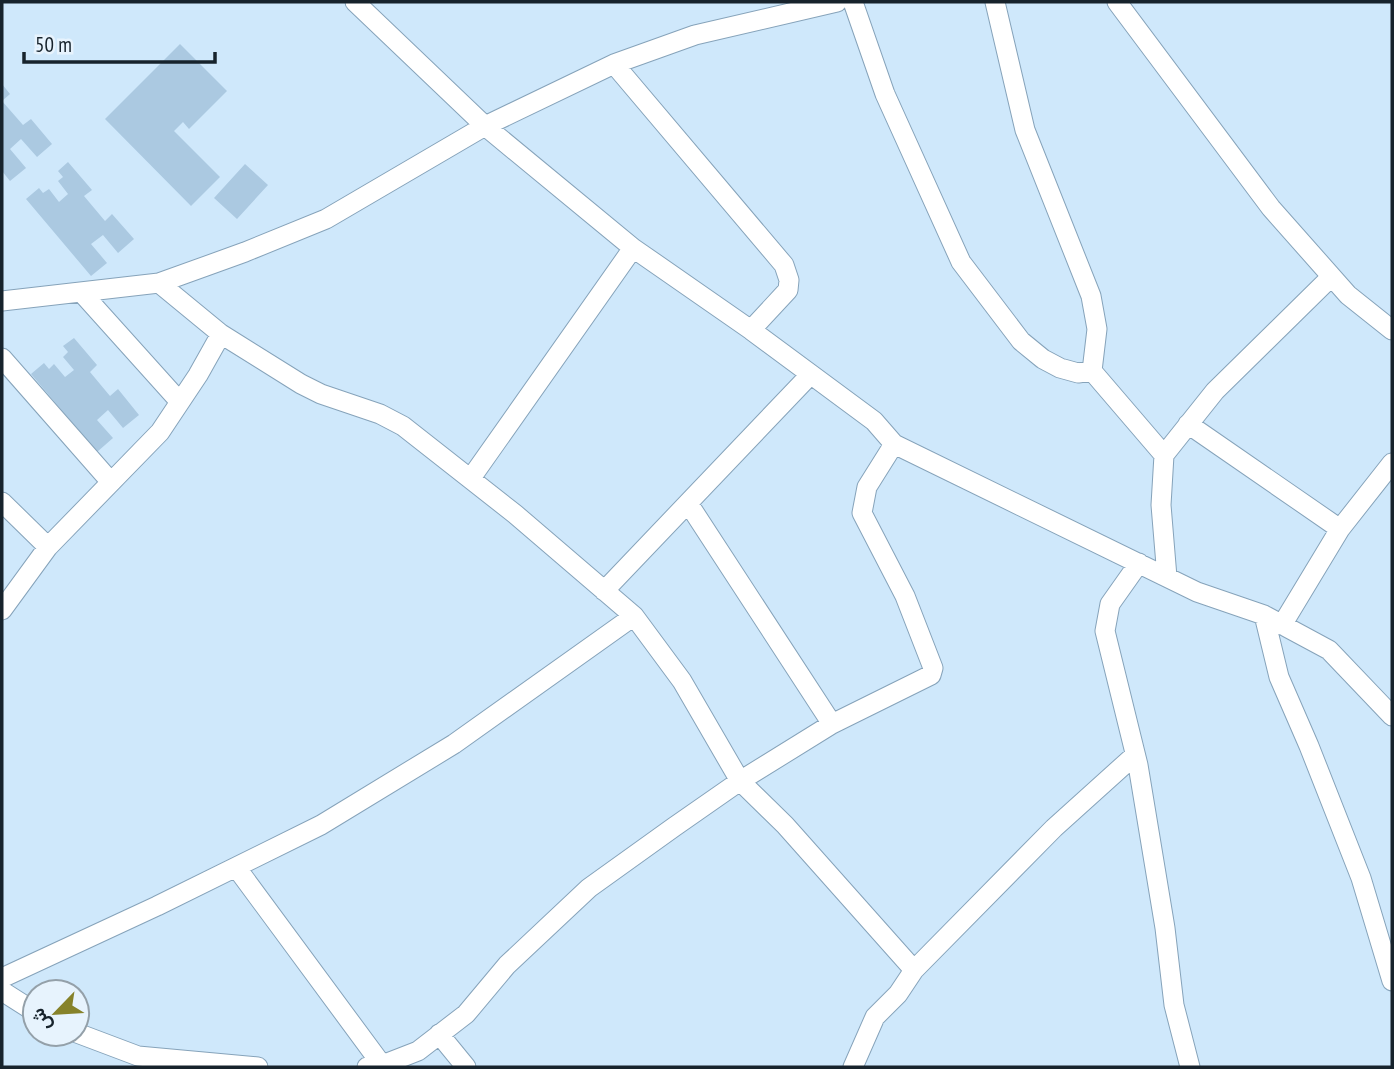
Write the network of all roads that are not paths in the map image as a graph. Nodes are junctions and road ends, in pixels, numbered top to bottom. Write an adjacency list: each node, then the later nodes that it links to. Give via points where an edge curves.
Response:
1 (355, 2): 7 (street)
2 (837, 2): 6 (street, via 695,34)
3 (853, 2): 17 (street, via 886,94 961,262 1021,341 1060,368)
4 (995, 2): 17 (street, via 1025,130 1091,296 1097,329)
5 (1117, 2): 9 (street, via 1271,208)
6 (614, 64): 7 (street); 13 (street, via 784,265 788,290)
7 (485, 126): 8 (street); 10 (street, via 326,219)
8 (633, 248): 13 (street); 24 (street)
9 (1331, 277): 14 (street); 20 (street, via 1215,391)
10 (159, 283): 11 (street); 15 (street)
11 (82, 293): 12 (street); 19 (street)
12 (2, 301)
13 (751, 330): 18 (street)
14 (1392, 330)
15 (221, 334): 19 (street); 24 (street, via 311,389 402,426)
16 (2, 358): 25 (street)
17 (1092, 371): 22 (street)
18 (810, 374): 21 (street, via 874,421); 27 (street)
19 (180, 402): 25 (street, via 160,432)
20 (1188, 424): 22 (street); 28 (street)
21 (894, 444): 30 (street); 38 (street, via 867,488 862,513 905,596 933,668 926,678)
22 (1164, 455): 31 (street, via 1161,505)
23 (1392, 463): 28 (street)
24 (471, 478): 32 (street)
25 (110, 481): 29 (street)
26 (2, 502): 29 (street)
27 (688, 503): 32 (street); 38 (street)
28 (1340, 529): 36 (street)
29 (48, 547): 33 (street)
30 (1139, 564): 31 (street); 39 (street, via 1110,604 1105,631)
31 (1167, 577): 34 (street)
32 (604, 590): 35 (street)
33 (2, 610)
34 (1264, 615): 36 (street); 44 (street, via 1279,677 1361,878)
35 (634, 616): 40 (street, via 682,681); 41 (street, via 454,744 321,825)
36 (1282, 625): 37 (street, via 1329,650)
37 (1392, 716)
38 (832, 724): 40 (street)
39 (1135, 755): 42 (street, via 1054,828); 53 (street, via 1174,1005)
40 (740, 781): 42 (street); 47 (street, via 589,888 507,965 466,1014)
41 (236, 867): 43 (street); 49 (street)
42 (914, 970): 52 (street, via 875,1017)
43 (2, 978)
44 (1392, 981)
45 (2, 991): 46 (street)
46 (21, 1003)
47 (439, 1034): 49 (street, via 418,1051); 51 (street)
48 (91, 1038): 50 (street, via 138,1056)
49 (375, 1066)
50 (258, 1067)
51 (466, 1067)
52 (853, 1067)
53 (1190, 1067)

